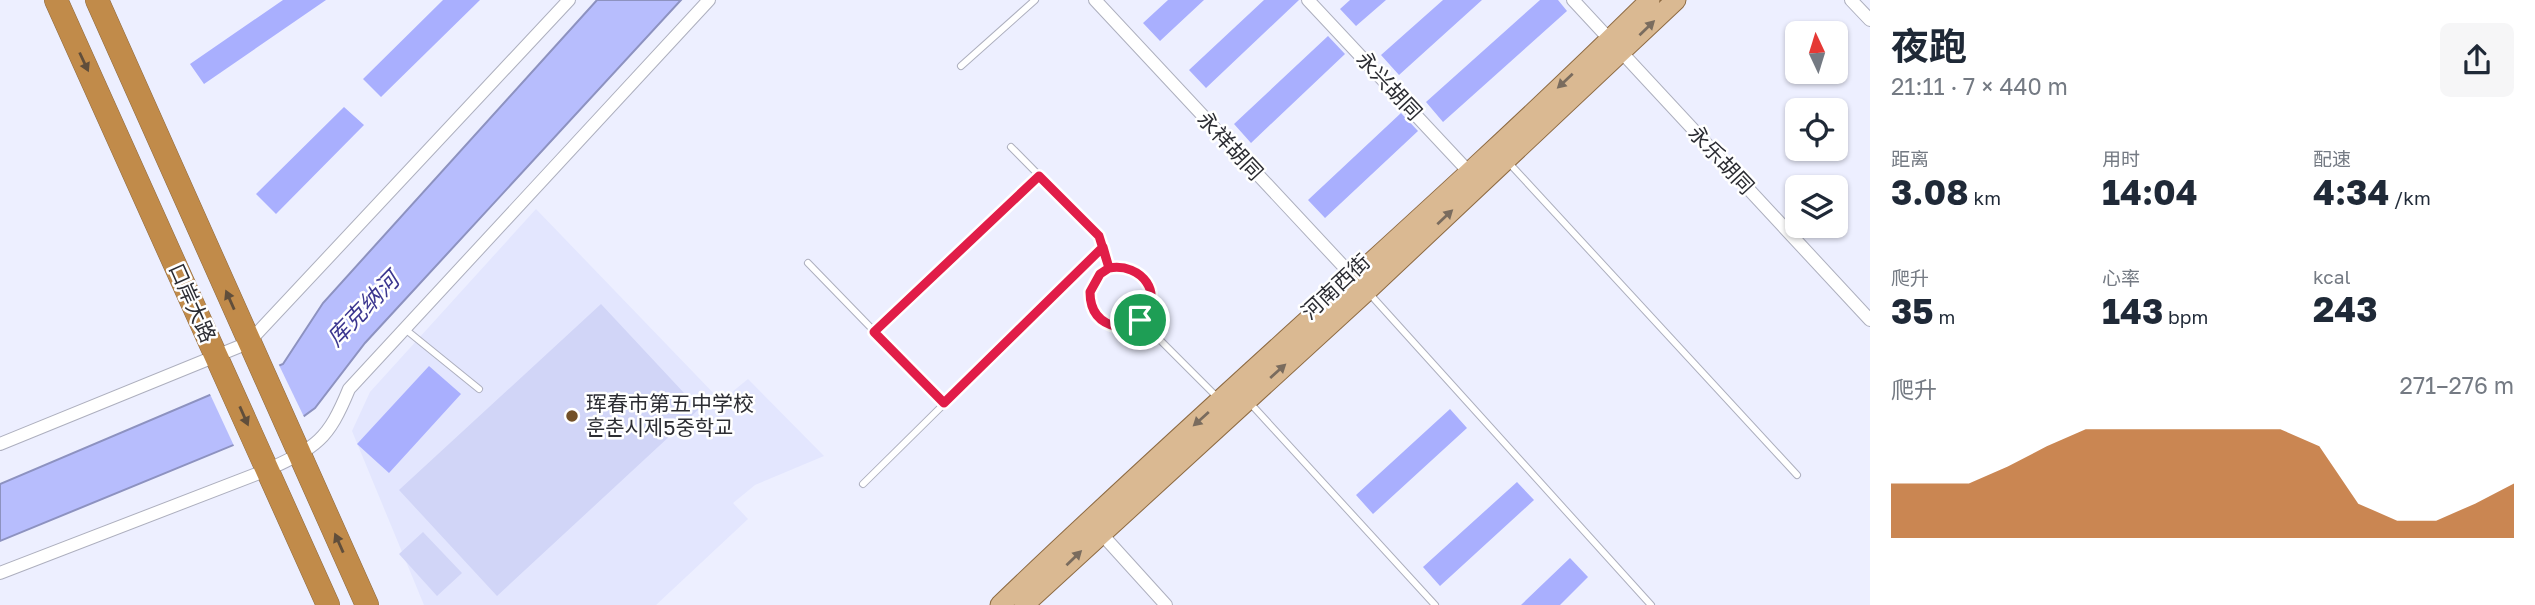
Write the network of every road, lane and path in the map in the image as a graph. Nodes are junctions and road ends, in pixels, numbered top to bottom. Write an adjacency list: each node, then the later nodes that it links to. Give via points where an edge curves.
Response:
1 (55, 0): 28 (highway, 口岸大路, one-way to 28)
2 (97, 0): 27 (highway, 口岸大路, one-way to 2)
3 (569, 0): 27 (street)
4 (709, 0): 25 (street)
5 (1035, 0): 14 (lane)
6 (1095, 0): 22 (street, 永祥胡同)
7 (1308, 0): 17 (street, 永兴胡同)
8 (1573, 0): 13 (street, 永乐胡同)
9 (1650, 0): 13 (main road, 河南西街)
10 (1676, 0): 13 (main road, 河南西街, one-way to 10)
11 (1851, 0): 12 (street)
12 (1870, 20)
13 (1616, 46): 16 (main road, 河南西街); 17 (main road, 河南西街, one-way to 17); 24 (street, 永乐胡同)
14 (961, 66)
15 (1011, 147): 18 (lane)
16 (1506, 159): 22 (main road, 河南西街, one-way to 16); 36 (lane)
17 (1469, 172): 22 (main road, 河南西街)
18 (1039, 176): 19 (lane, via 1099,236); 26 (lane)
19 (1103, 247): 21 (lane); 32 (lane)
20 (808, 263): 26 (lane)
21 (1109, 268): 23 (lane, via 1129,268 1145,279 1149,307); 23 (lane, via 1090,292 1093,312 1118,327)
22 (1361, 285): 30 (main road, 河南西街, one-way to 22); 31 (main road, 河南西街); 46 (lane)
23 (1140, 320): 31 (lane)
24 (1870, 320)
25 (405, 329): 29 (lane); 34 (street, via 349,389 326,437)
26 (874, 332): 32 (lane)
27 (253, 353): 28 (street); 34 (highway, 口岸大路)
28 (221, 366): 33 (street); 35 (highway, 口岸大路, one-way to 35)
29 (479, 389)
30 (1247, 399): 38 (main road, 河南西街); 45 (lane)
31 (1221, 401): 38 (main road, 河南西街, one-way to 38)
32 (944, 403): 37 (lane)
33 (0, 444)
34 (297, 448): 35 (street); 41 (highway, 口岸大路, one-way to 34)
35 (265, 463): 39 (street); 40 (highway, 口岸大路)
36 (1797, 475)
37 (863, 484)
38 (1094, 526): 42 (main road, 河南西街); 43 (main road, 河南西街, one-way to 38); 44 (street)
39 (0, 573)
40 (328, 605)
41 (367, 605)
42 (1000, 605)
43 (1024, 605)
44 (1166, 605)
45 (1435, 605)
46 (1651, 605)

